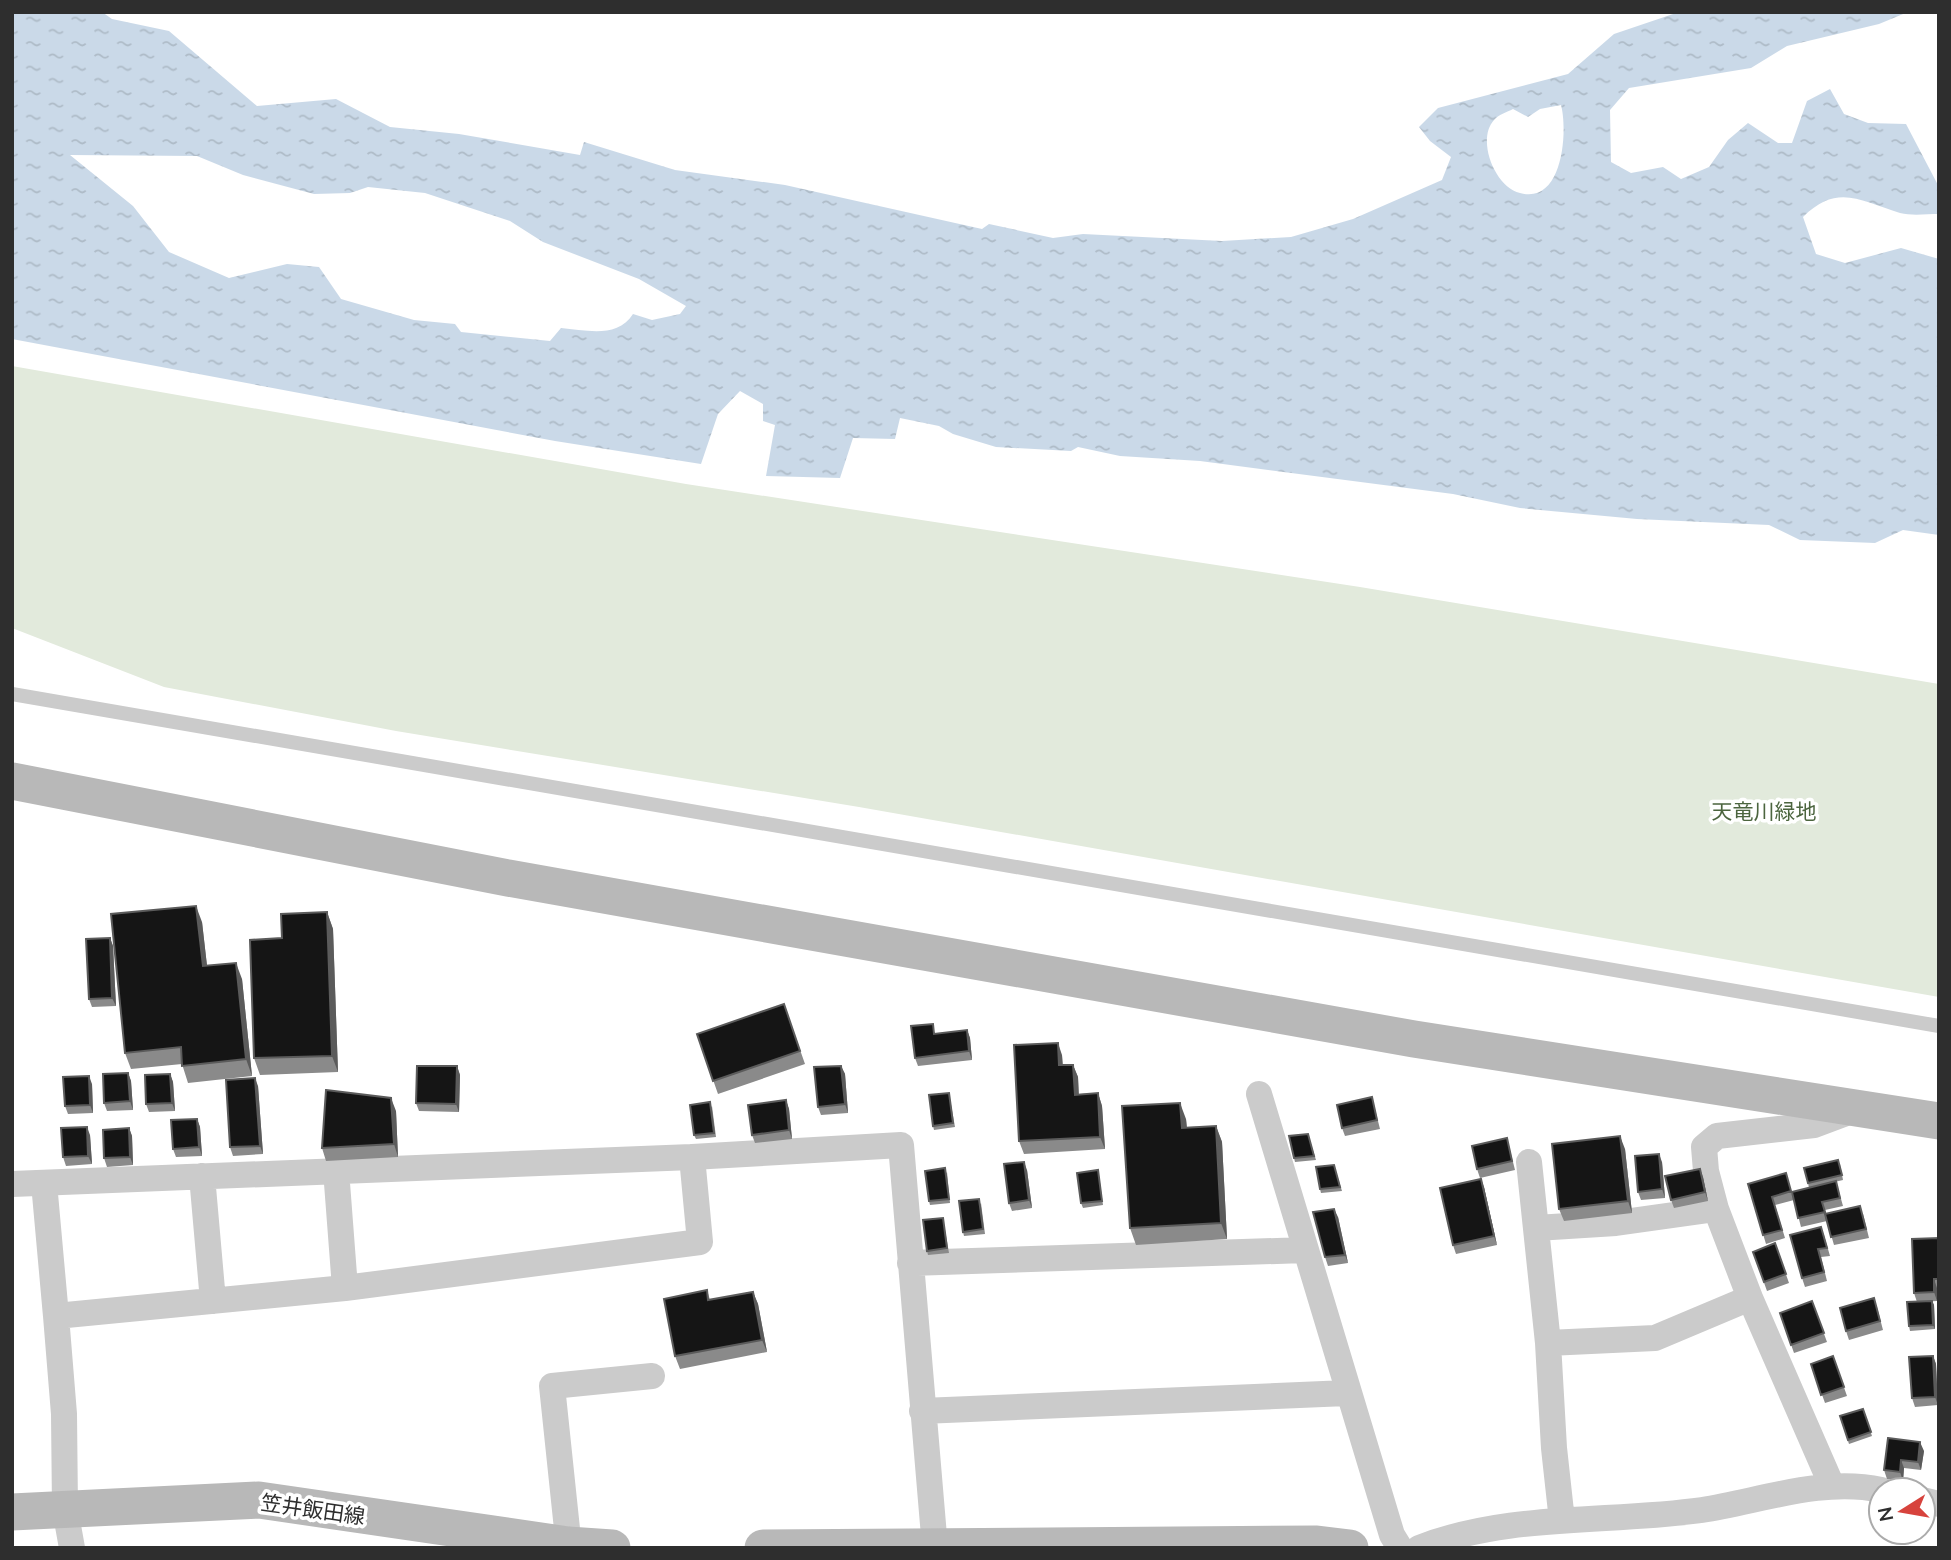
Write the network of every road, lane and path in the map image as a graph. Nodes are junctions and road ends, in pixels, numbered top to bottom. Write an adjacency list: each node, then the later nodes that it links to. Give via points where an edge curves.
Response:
1 (12, 694): 3 (lane)
2 (12, 781): 5 (street, via 521,881 1414,1039)
3 (1939, 1026)
4 (1259, 1094): 15 (street)
5 (1854, 1110): 6 (street); 13 (street, via 1814,1125 1717,1136 1704,1147)
6 (1939, 1121)
7 (692, 1157): 9 (street); 16 (street, via 901,1145); 17 (street, via 700,1242)
8 (1529, 1162): 14 (street)
9 (336, 1170): 10 (street); 17 (street)
10 (202, 1176): 11 (street); 19 (street)
11 (44, 1183): 12 (street); 20 (street)
12 (12, 1184)
13 (1717, 1209): 14 (street, via 1616,1223); 18 (street)
14 (1536, 1227): 21 (street)
15 (1305, 1251): 16 (street); 23 (street)
16 (909, 1263): 24 (street)
17 (345, 1289): 19 (street)
18 (1750, 1298): 21 (street, via 1655,1338); 25 (street)
19 (213, 1301): 20 (street)
20 (56, 1316): 27 (street)
21 (1548, 1342): 29 (street)
22 (652, 1376): 30 (street, via 552,1386)
23 (1347, 1393): 24 (street); 36 (street)
24 (922, 1411): 34 (street)
25 (1832, 1486): 26 (street); 29 (street, via 1701,1510)
26 (1867, 1489)
27 (65, 1509): 28 (street, 笠井飯田線); 30 (street, 笠井飯田線, via 259,1500); 31 (street)
28 (12, 1512)
29 (1562, 1521): 37 (street, via 1452,1535)
30 (568, 1547): 32 (street, 笠井飯田線)
31 (72, 1548)
32 (612, 1548)
33 (763, 1548): 34 (street)
34 (935, 1548): 35 (street, via 1317,1544)
35 (1350, 1548)
36 (1400, 1548)
37 (1419, 1548)

